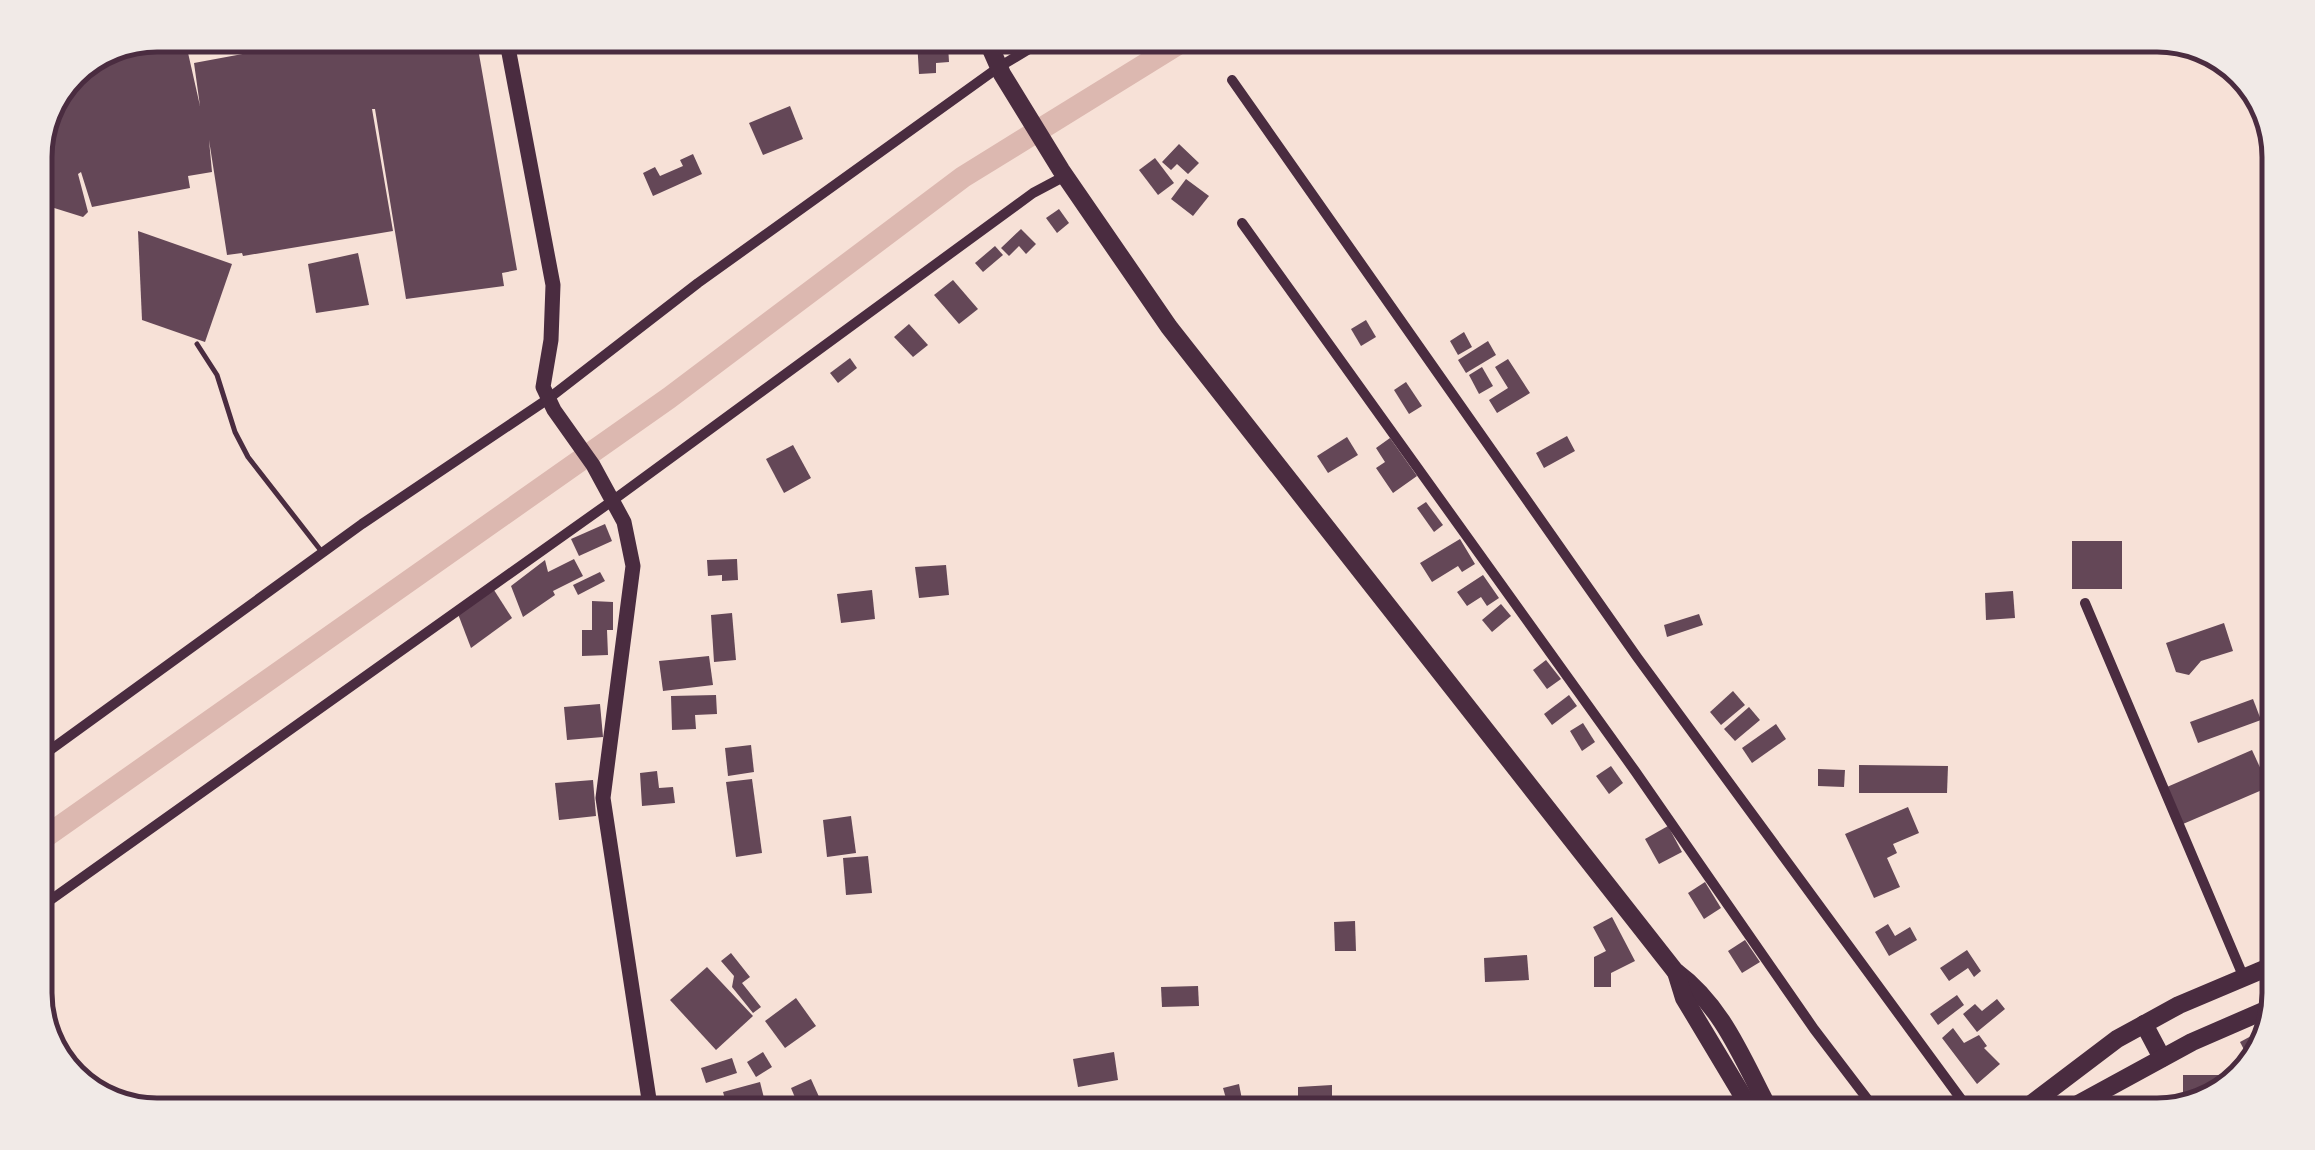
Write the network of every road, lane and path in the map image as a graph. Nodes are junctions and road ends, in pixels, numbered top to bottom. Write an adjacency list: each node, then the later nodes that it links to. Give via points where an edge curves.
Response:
1 (509, 52): 9 (main road, via 553,285 543,370)
2 (992, 52): 4 (highway)
3 (1026, 52): 4 (street)
4 (1000, 70): 6 (highway); 9 (street, via 698,283)
5 (1232, 80): 27 (street, via 1637,656)
6 (1063, 173): 10 (street); 16 (highway, via 1169,327)
7 (1242, 223): 26 (street)
8 (197, 344): 11 (lane, via 217,375 248,457)
9 (551, 405): 10 (main road); 11 (street)
10 (612, 501): 14 (street); 22 (main road, via 633,566 604,798)
11 (322, 552): 13 (street)
12 (2085, 603): 17 (street)
13 (53, 748)
14 (53, 899)
15 (2262, 970): 17 (highway)
16 (1675, 971): 21 (highway, via 1700,989 1722,1019); 23 (highway)
17 (2244, 978): 19 (highway)
18 (2261, 1012): 20 (highway)
19 (2144, 1024): 20 (highway); 28 (highway)
20 (2162, 1058): 29 (highway)
21 (1752, 1077): 24 (highway); 25 (highway)
22 (649, 1098)
23 (1742, 1098)
24 (1763, 1098)
25 (1770, 1098)
26 (1866, 1098)
27 (1960, 1098)
28 (2038, 1098)
29 (2089, 1098)

